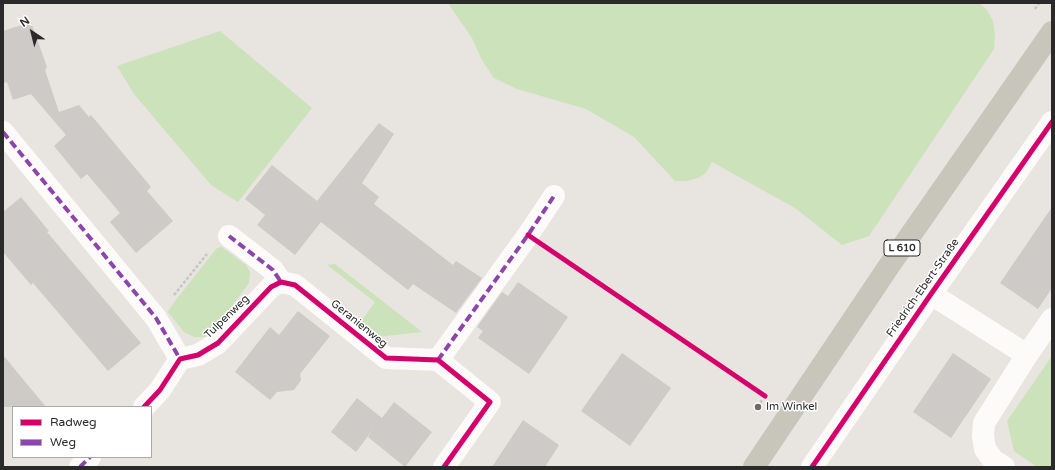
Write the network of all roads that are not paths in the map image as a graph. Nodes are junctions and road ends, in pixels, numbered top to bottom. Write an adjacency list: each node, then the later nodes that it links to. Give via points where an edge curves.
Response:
1 (1052, 32): 16 (main road, L 610, via 889,266)
2 (1052, 122): 7 (street, Friedrich-Ebert-Straße)
3 (3, 132): 10 (street, via 156,318)
4 (554, 196): 11 (street)
5 (229, 236): 6 (street, Geranienweg)
6 (288, 283): 10 (street, Tulpenweg, via 271,287 218,343 198,355); 11 (street, Geranienweg, via 386,358)
7 (931, 294): 9 (street); 17 (street, Friedrich-Ebert-Straße)
8 (1052, 320): 9 (street)
9 (1027, 355): 18 (street, via 984,423 985,449 993,460)
10 (180, 359): 12 (street, via 160,390)
11 (438, 360): 15 (street, via 490,402)
12 (145, 406)
13 (89, 458): 14 (street)
14 (80, 467)
15 (444, 467)
16 (754, 467)
17 (812, 467)
18 (1004, 467)

